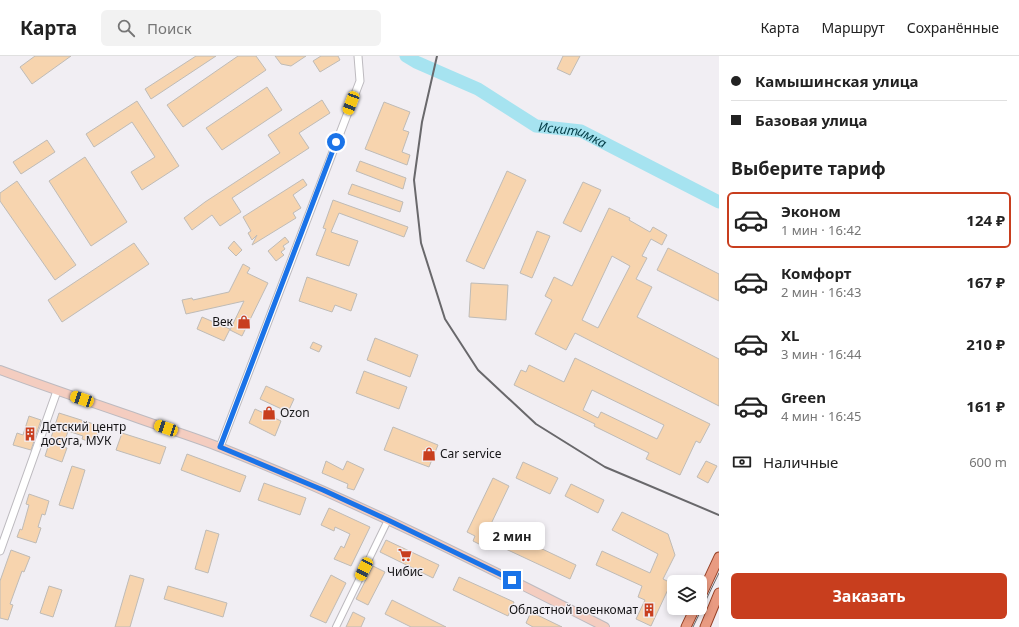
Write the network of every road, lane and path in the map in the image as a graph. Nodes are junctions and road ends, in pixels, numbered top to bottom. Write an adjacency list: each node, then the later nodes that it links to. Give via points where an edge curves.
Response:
1 (358, 56): 4 (street, via 360,81)
2 (0, 370): 3 (main road)
3 (57, 391): 4 (main road); 6 (street)
4 (220, 447): 5 (main road)
5 (388, 520): 11 (street); 12 (main road)
6 (0, 551)
7 (719, 557): 8 (main road)
8 (707, 583)
9 (719, 593): 14 (main road)
10 (692, 615): 13 (main road)
11 (336, 627)
12 (605, 627)
13 (686, 627)
14 (705, 627)

